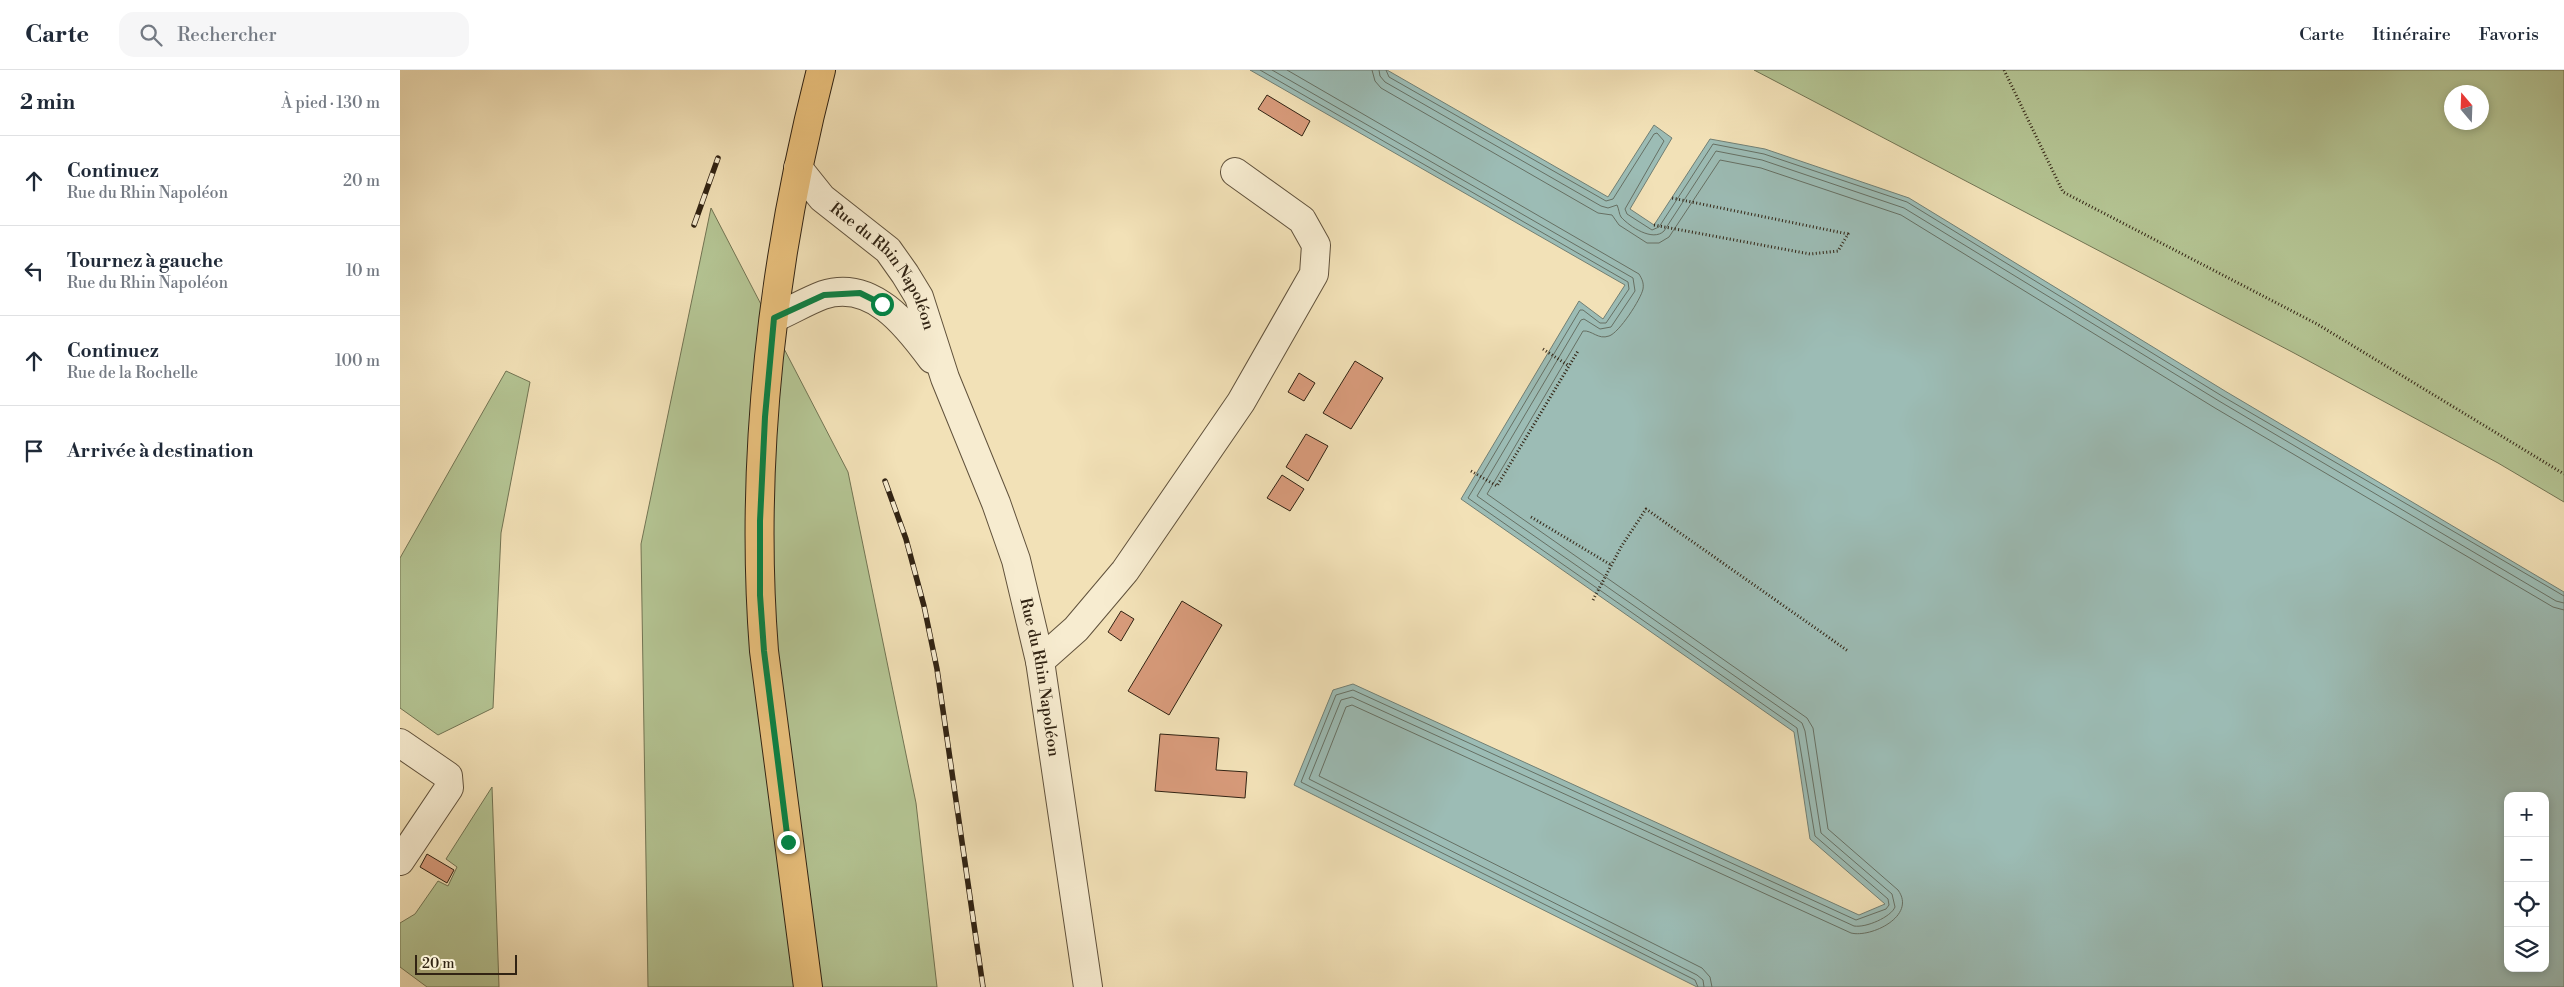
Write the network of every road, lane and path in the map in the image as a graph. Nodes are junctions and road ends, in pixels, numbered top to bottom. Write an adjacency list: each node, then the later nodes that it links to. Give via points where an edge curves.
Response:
1 (822, 70): 3 (main road)
2 (2004, 70): 13 (path, via 2063,192 2317,324)
3 (798, 168): 7 (main road); 11 (street, Rue du Rhin Napoléon, via 822,198 888,250 905,274 919,297)
4 (1235, 172): 18 (street, via 1302,220 1316,245 1314,274 1241,402 1125,571 1076,629)
5 (1672, 198): 6 (path, via 1848,234 1838,251 1810,254)
6 (1654, 226)
7 (774, 318): 11 (street, Rue du Rhin Napoléon, via 824,295 860,293 893,312 916,336); 21 (main road, via 760,521 760,595 773,723)
8 (1543, 350): 10 (path)
9 (1578, 351): 10 (path)
10 (1569, 366): 12 (path, via 1497,486)
11 (945, 378): 18 (street, Rue du Rhin Napoléon, via 1016,560)
12 (1471, 471)
13 (2564, 474)
14 (1531, 517): 15 (path)
15 (1611, 565): 16 (path); 17 (path, via 1646,509)
16 (1592, 600)
17 (1848, 651)
18 (1040, 661): 22 (street, Rue du Rhin Napoléon)
19 (400, 743): 20 (street, via 448,776 449,788)
20 (400, 861)
21 (808, 987)
22 (1088, 987)

